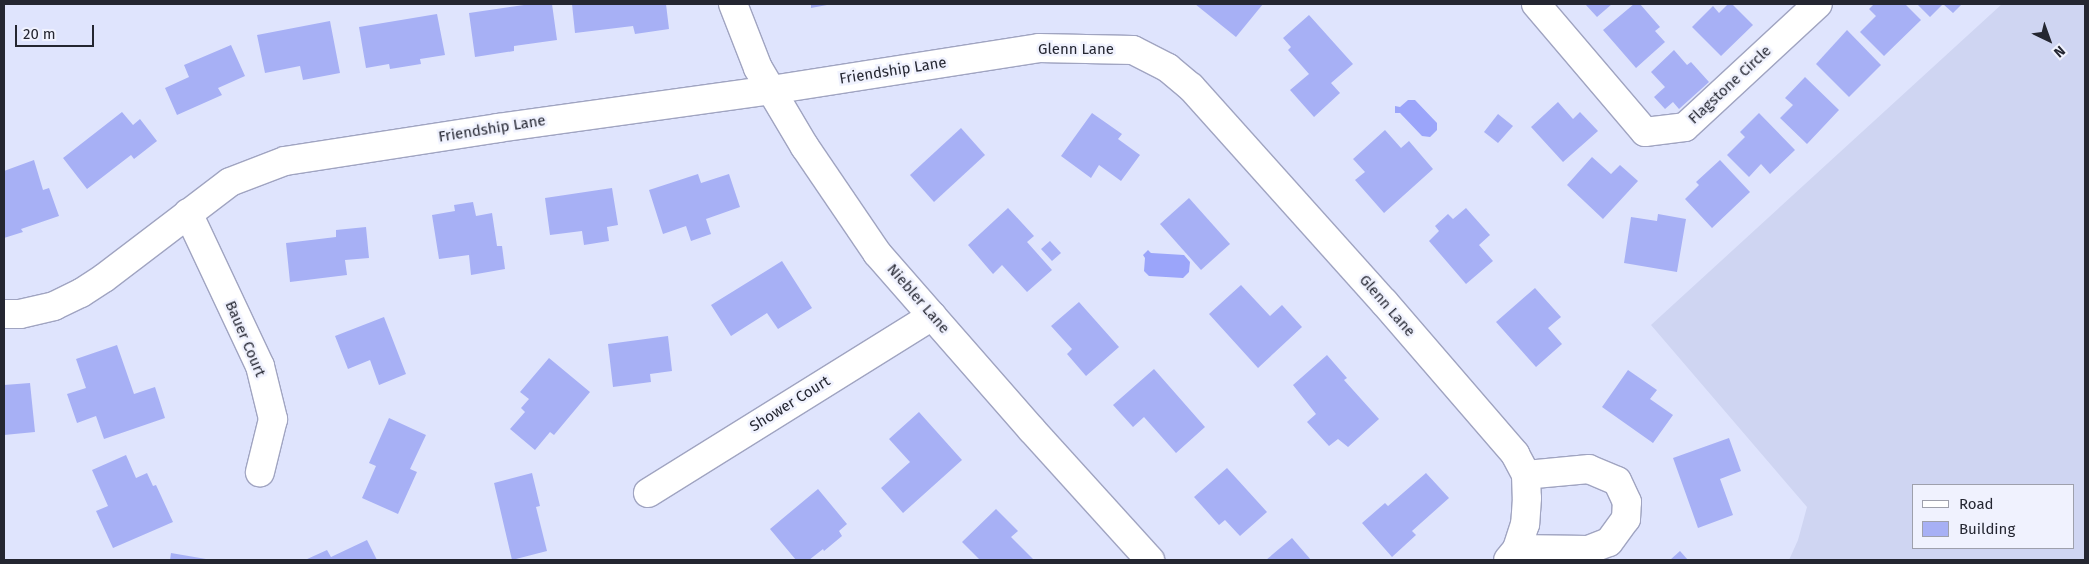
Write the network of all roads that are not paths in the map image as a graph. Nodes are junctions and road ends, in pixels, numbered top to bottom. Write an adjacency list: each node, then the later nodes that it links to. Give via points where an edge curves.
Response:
1 (733, 4): 5 (street, Niebler Lane, via 758,68)
2 (1536, 4): 3 (street, Flagstone Circle, via 1645,132 1686,127)
3 (1818, 4)
4 (1022, 51): 5 (street, Friendship Lane); 10 (street, Glenn Lane, via 1039,48 1133,50 1168,68 1190,87 1384,302 1515,454)
5 (772, 90): 6 (street, Friendship Lane, via 285,161 230,182); 8 (street, Niebler Lane, via 805,147 877,252)
6 (188, 213): 7 (street, Friendship Lane, via 81,293 54,306 20,314); 9 (street, Bauer Court, via 260,366 273,419)
7 (4, 314)
8 (932, 316): 11 (street, Shower Court); 13 (street, Niebler Lane)
9 (260, 472)
10 (1526, 475): 12 (street, via 1524,524); 12 (street, via 1589,469 1616,481 1626,502 1626,519 1609,542 1588,550)
11 (648, 493)
12 (1513, 554)
13 (1150, 560)

